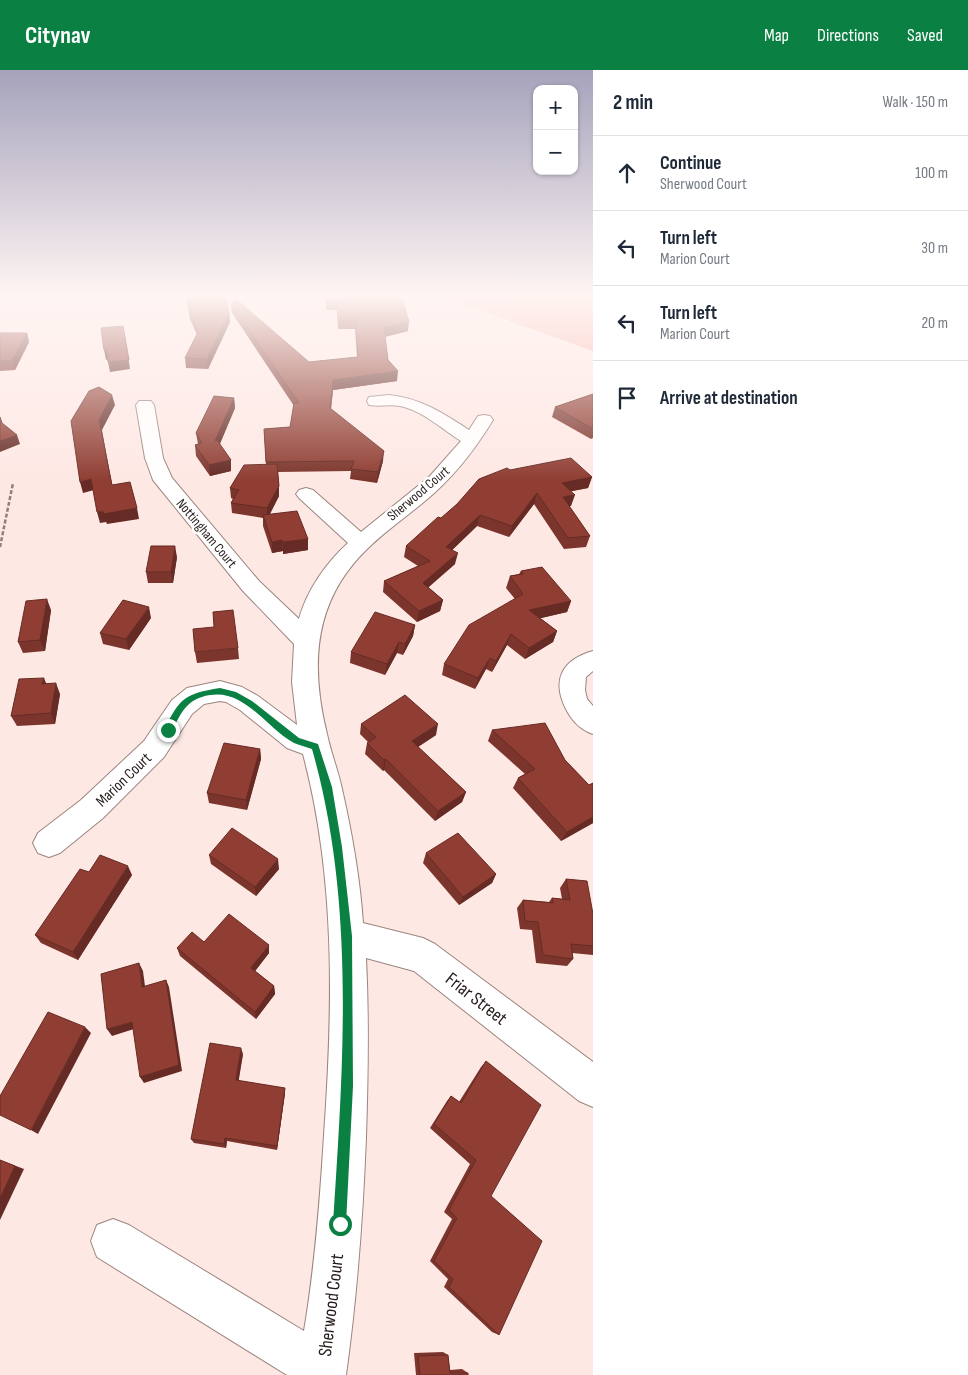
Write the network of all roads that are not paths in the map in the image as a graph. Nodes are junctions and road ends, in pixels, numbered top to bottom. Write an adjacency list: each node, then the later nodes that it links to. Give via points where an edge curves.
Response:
1 (375, 402): 4 (street, Sherwood Court, via 394,399 419,405 477,430 456,461 438,480)
2 (145, 405): 5 (street, Nottingham Court, via 154,458 163,480 251,586)
3 (306, 494): 4 (street)
4 (360, 542): 5 (street, Sherwood Court, via 334,569 312,614)
5 (307, 642): 8 (street, Sherwood Court, via 304,664 307,702)
6 (593, 660): 7 (street, via 580,667 572,677 571,688 575,703)
7 (593, 723)
8 (316, 747): 9 (street, Marion Court, via 296,740 233,694 220,691 196,695 182,707 154,748 92,809); 10 (street, Sherwood Court, via 336,838)
9 (48, 843)
10 (347, 936): 11 (street, Friar Street, via 423,956); 13 (street, Sherwood Court, via 348,1086 340,1215)
11 (593, 1087)
12 (113, 1241): 13 (street, Sherwood Court)
13 (322, 1372)

